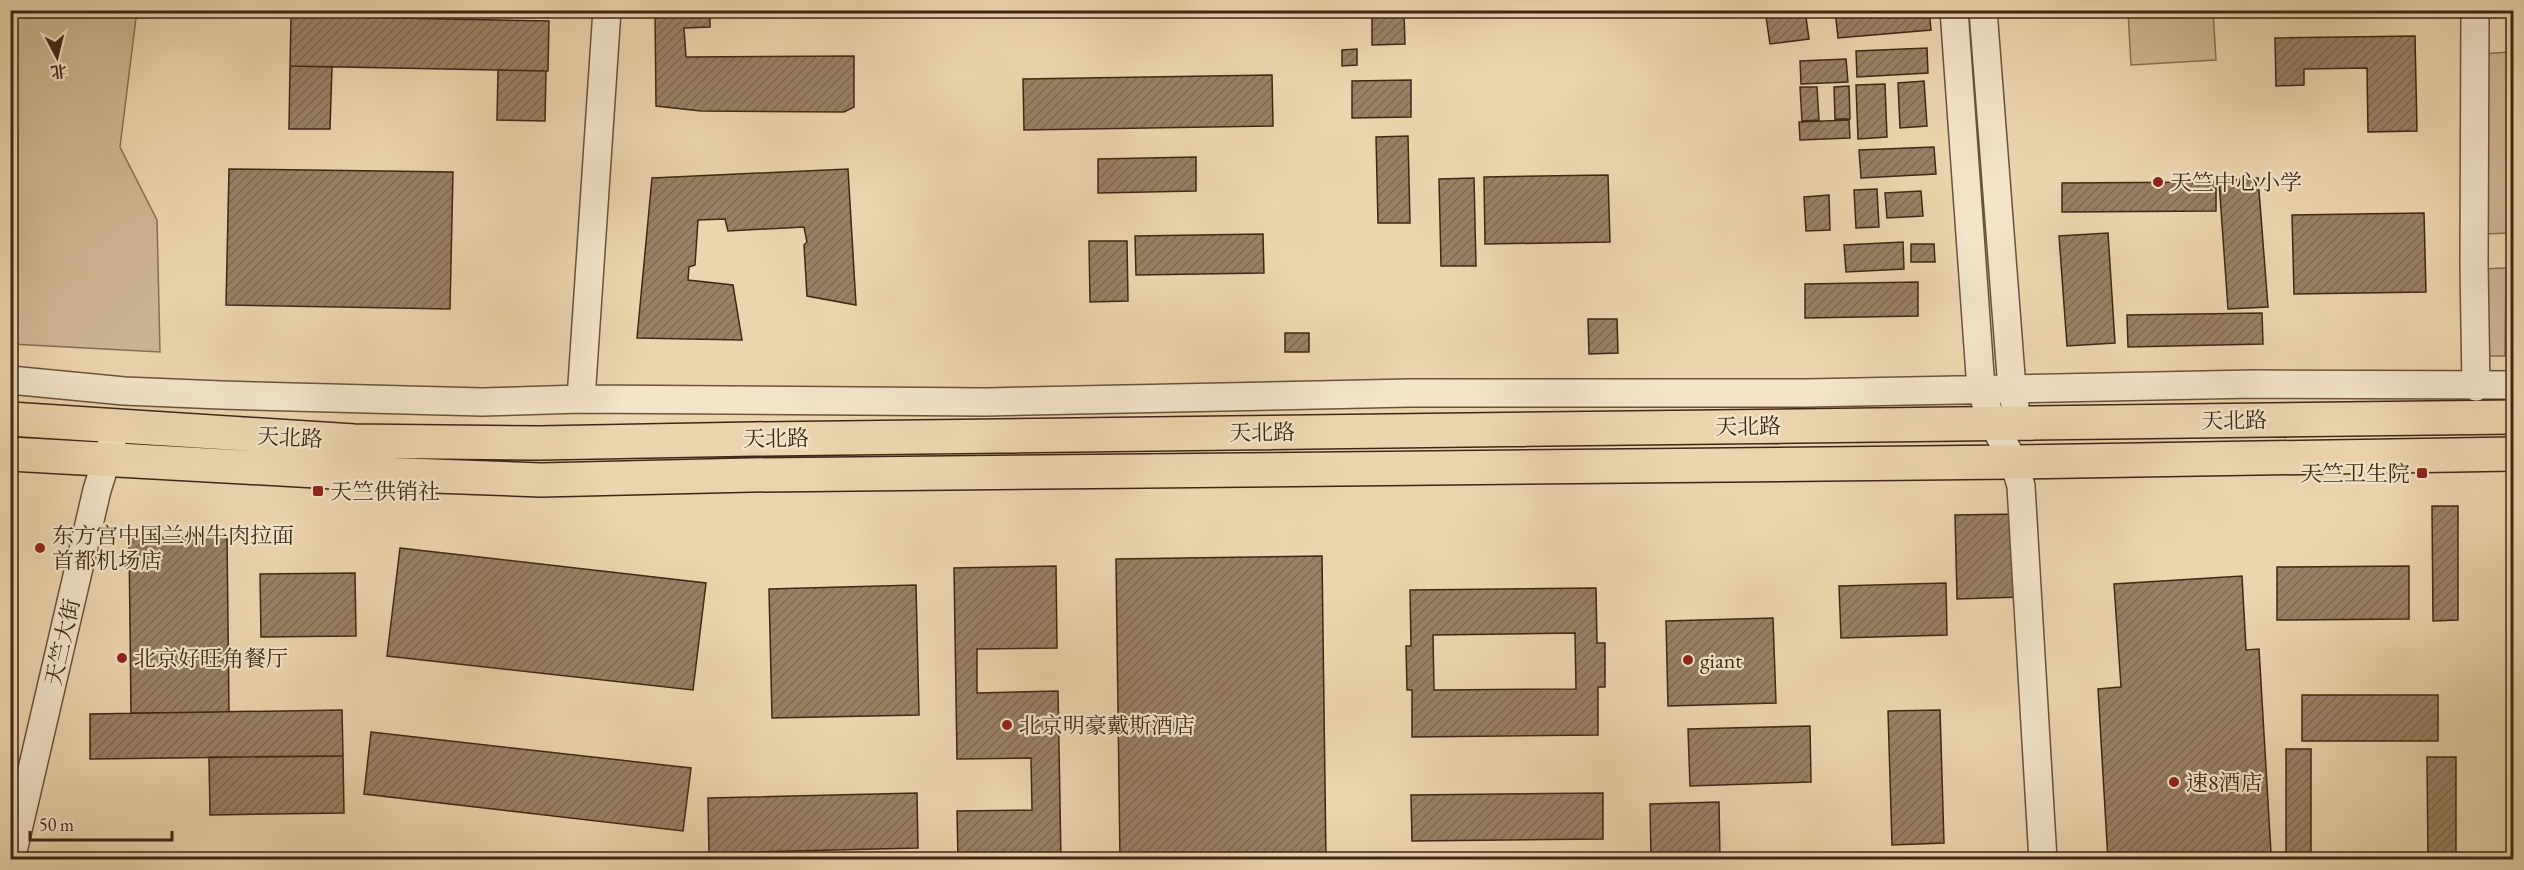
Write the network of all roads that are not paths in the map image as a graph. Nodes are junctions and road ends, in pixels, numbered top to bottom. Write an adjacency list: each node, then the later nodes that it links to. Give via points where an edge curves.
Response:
1 (607, 10): 11 (street)
2 (1954, 10): 8 (street)
3 (1983, 10): 9 (street)
4 (2475, 10): 7 (street)
5 (10, 380): 10 (street)
6 (2514, 385): 7 (street)
7 (2476, 387): 9 (street, via 2253,384)
8 (1981, 389): 9 (street); 11 (street, via 1410,393 986,402); 14 (street)
9 (2012, 389): 14 (street)
10 (124, 391): 11 (street, via 482,402); 15 (street, 天竺大街)
11 (581, 399)
12 (2514, 417): 14 (main road, 天北路)
13 (10, 419): 15 (main road, 天北路)
14 (2005, 423): 15 (main road, 天北路, via 540,443 354,441); 19 (street)
15 (117, 427): 18 (street, 天竺大街)
16 (10, 454): 18 (main road, 天北路)
17 (2514, 454): 19 (main road, 天北路)
18 (107, 460): 19 (main road, 天北路, via 541,480); 20 (street, 天竺大街)
19 (2014, 462): 21 (street, via 2021,486)
20 (11, 860)
21 (2043, 860)

